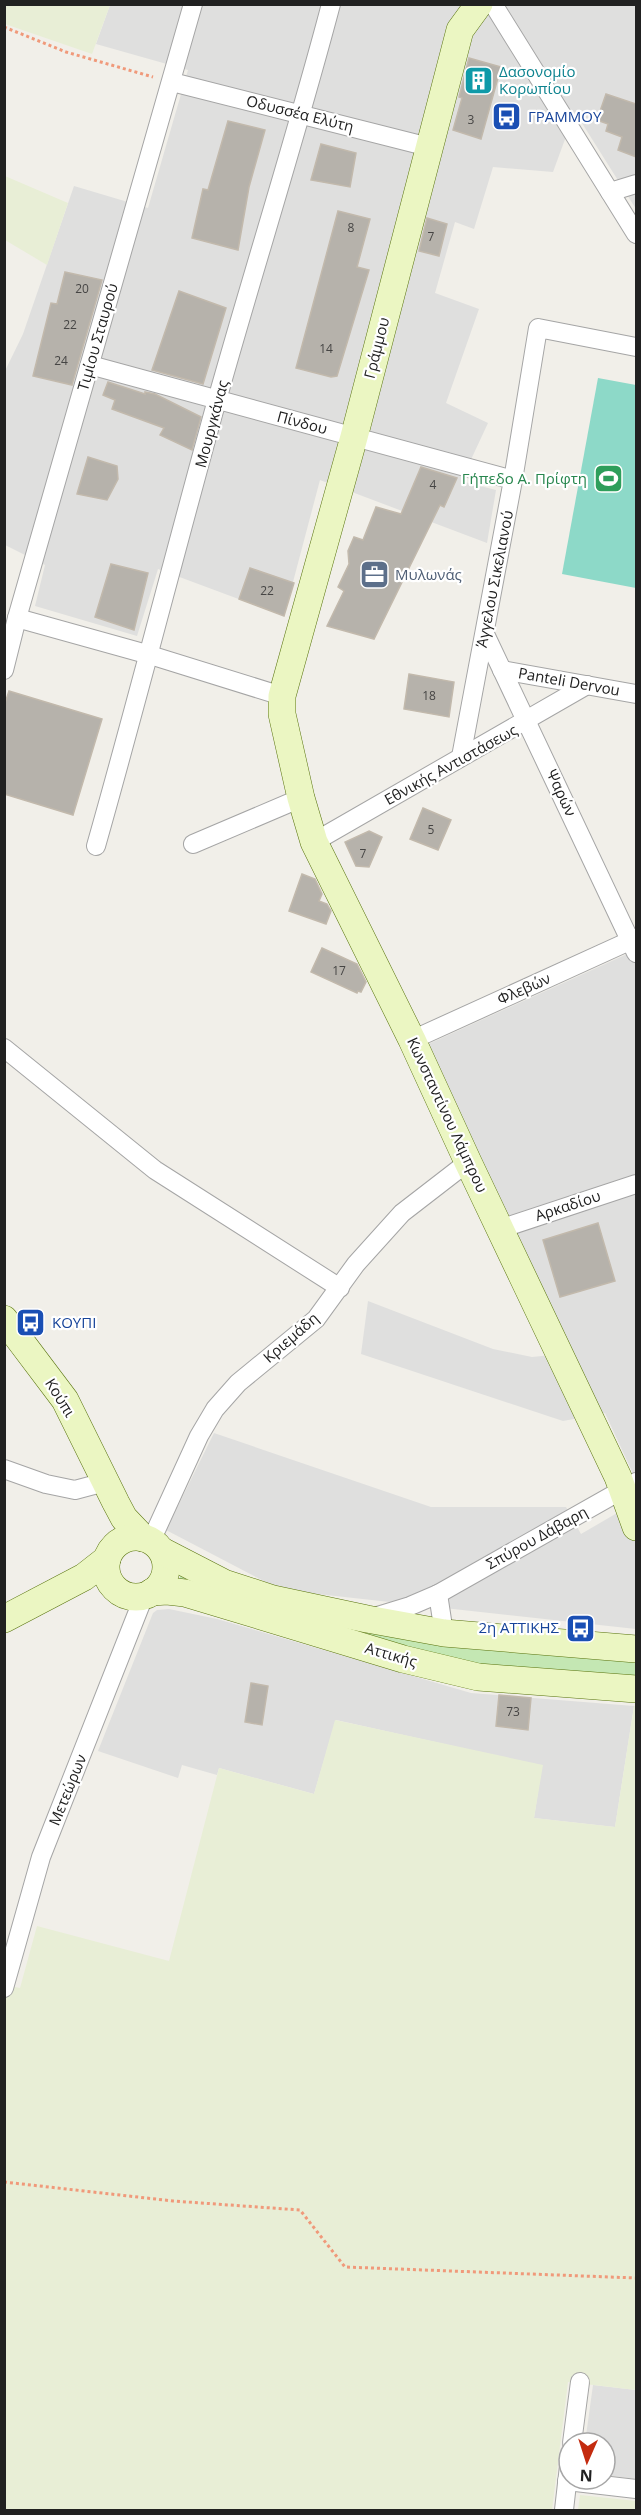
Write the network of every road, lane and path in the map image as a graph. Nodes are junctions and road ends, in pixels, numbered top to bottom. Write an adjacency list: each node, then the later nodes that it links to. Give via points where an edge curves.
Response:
1 (193, 4): 6 (street, Τιμίου Σταυρού)
2 (331, 4): 7 (street, Μουργκάνας)
3 (479, 4): 8 (street, Γράμμου, via 460,30)
4 (493, 4): 10 (street)
5 (4, 27): 6 (path, via 66,52)
6 (172, 82): 7 (street, Οδυσσέα Ελύτη); 13 (street, Τιμίου Σταυρού)
7 (303, 114): 8 (street, Οδυσσέα Ελύτη); 14 (street, Μουργκάνας)
8 (429, 147): 15 (street, Γράμμου)
9 (636, 184): 10 (street)
10 (610, 192): 11 (street)
11 (636, 234)
12 (636, 347): 16 (street, Άγγελου Σικελιανού, via 538,328)
13 (90, 365): 14 (street, Πίνδου); 17 (street, Τιμίου Σταυρού)
14 (218, 400): 15 (street, Πίνδου); 19 (street, Μουργκάνας)
15 (354, 437): 16 (street, Πίνδου); 24 (street, Γράμμου)
16 (513, 480): 18 (street, Άγγελου Σικελιανού)
17 (17, 618): 19 (street); 20 (street, Τιμίου Σταυρού)
18 (484, 634): 21 (street, Ψαρών); 26 (street, Άγγελου Σικελιανού)
19 (150, 655): 24 (street); 30 (street, Μουργκάνας)
20 (4, 670)
21 (502, 670): 22 (street, Panteli Dervou); 25 (street, Ψαρών)
22 (587, 685): 23 (street, Panteli Dervou); 25 (street, Εθνικής Αντιστάσεως)
23 (636, 694)
24 (282, 696): 27 (street, Κωνσταντίνου Λάμπρου, via 282,714)
25 (527, 722): 26 (street, Εθνικής Αντιστάσεως); 31 (street, Ψαρών)
26 (461, 757): 28 (street, Εθνικής Αντιστάσεως)
27 (300, 798): 28 (street, Κωνσταντίνου Λάμπρου); 29 (street)
28 (314, 842): 32 (street, Κωνσταντίνου Λάμπρου)
29 (193, 844)
30 (96, 846)
31 (634, 944): 32 (street, Φλεβών)
32 (412, 1040): 34 (street, Κωνσταντίνου Λάμπρου)
33 (4, 1048): 37 (street, via 155,1170)
34 (468, 1162): 36 (street, Κωνσταντίνου Λάμπρου); 37 (street, Κριεμάδη, via 402,1214 356,1264)
35 (636, 1184): 36 (street, Αρκαδίου)
36 (500, 1229): 41 (street, Κωνσταντίνου Λάμπρου)
37 (340, 1288): 43 (street, Κριεμάδη, via 316,1319 238,1383 215,1408)
38 (4, 1319): 40 (street, Κούπι, via 65,1400)
39 (4, 1469): 40 (street, via 75,1490)
40 (105, 1482): 43 (street, via 124,1518); 44 (street, via 113,1521)
41 (630, 1485): 42 (street, Κωνσταντίνου Λάμπρου); 46 (street, Σπύρου Δάβαρη)
42 (636, 1527)
43 (152, 1544): 44 (street, via 125,1540); 45 (street, via 165,1558 166,1574 163,1581); 48 (street, Αττικής, via 234,1587)
44 (109, 1555): 45 (street, via 108,1578); 47 (street, via 84,1576)
45 (139, 1594): 47 (street, via 51,1599); 51 (street, Αττικής, via 185,1593 403,1659 478,1677); 52 (street, Μετεώρων, via 41,1857)
46 (438, 1594): 48 (street, Σπύρου Δάβαρη); 49 (street)
47 (14, 1614)
48 (367, 1619): 49 (street, Αττικής)
49 (444, 1633): 50 (street, Αττικής)
50 (636, 1649)
51 (636, 1689)
52 (4, 1988)
53 (4, 2182): 54 (path, via 300,2210 345,2267)
54 (636, 2278)
55 (580, 2382): 56 (street)
56 (574, 2431)
57 (617, 2485): 58 (street)
58 (636, 2489)
59 (566, 2491): 60 (street)
60 (564, 2511)

